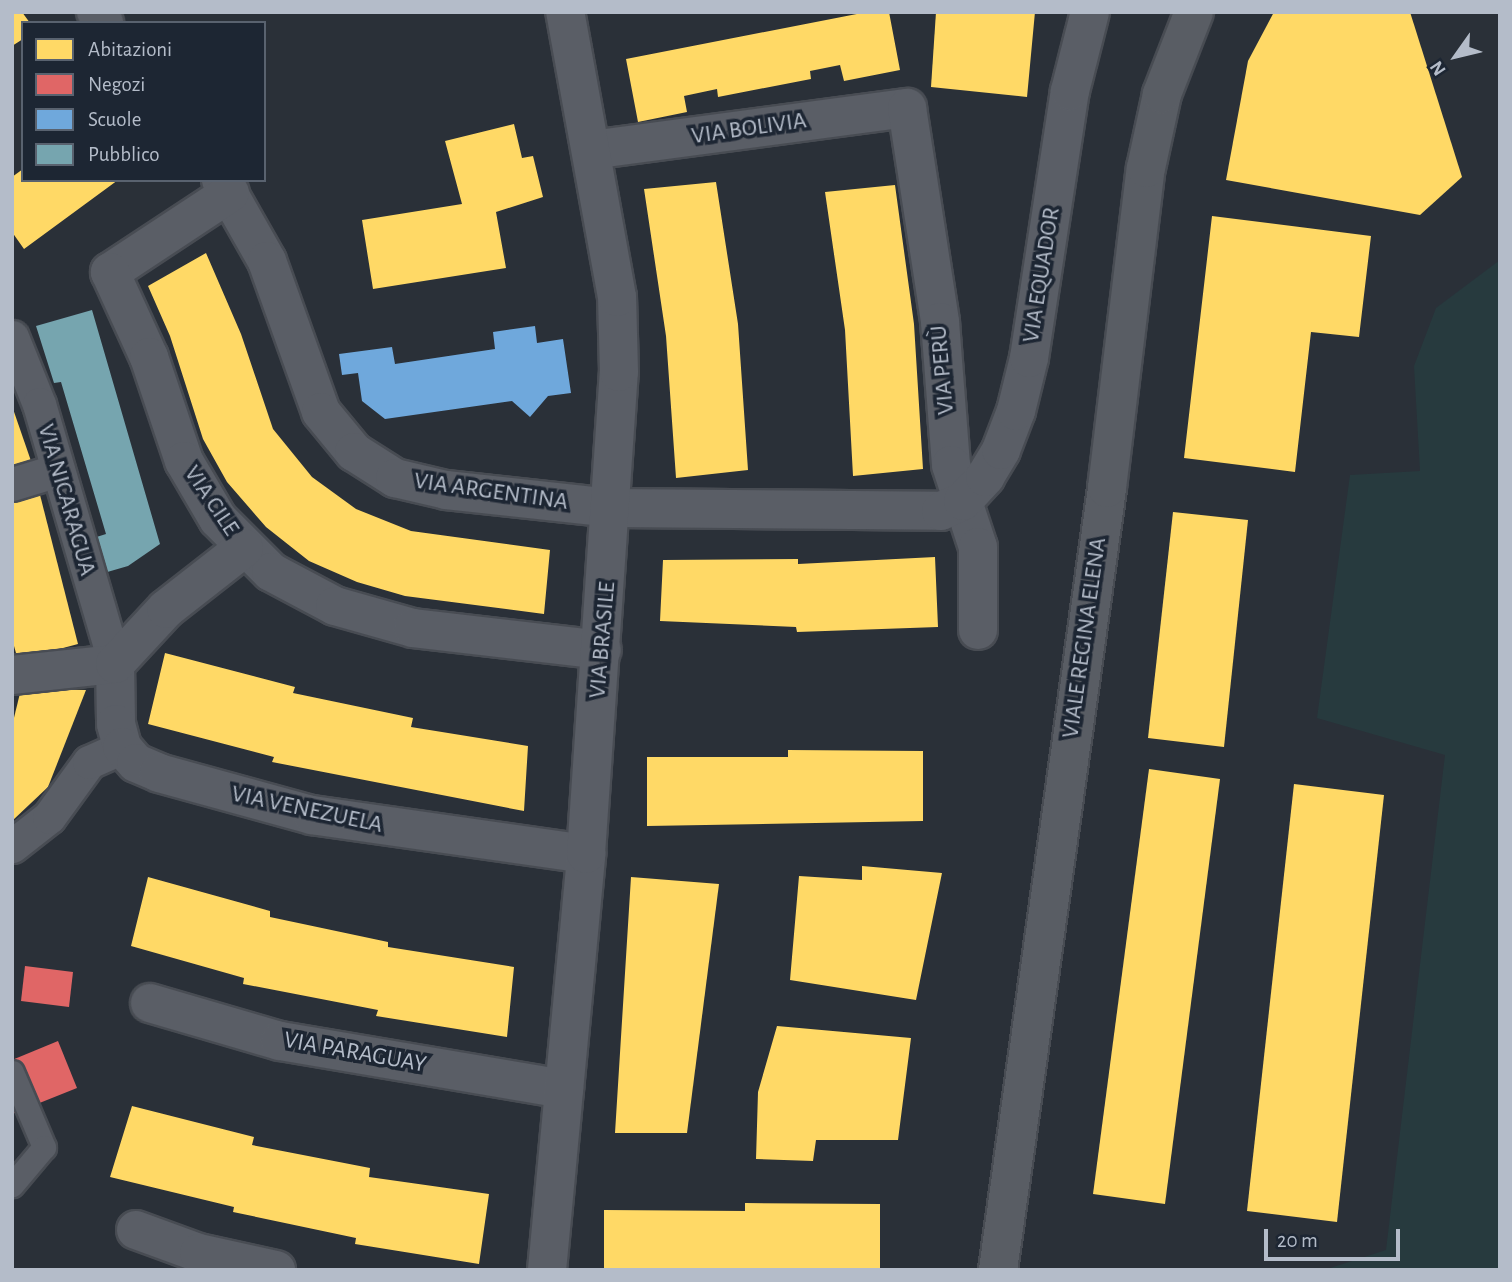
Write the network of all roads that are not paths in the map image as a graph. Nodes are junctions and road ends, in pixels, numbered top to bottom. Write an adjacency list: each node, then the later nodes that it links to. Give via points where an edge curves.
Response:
1 (565, 12): 5 (street, VIA BRASILE)
2 (1090, 12): 10 (street, VIA EQUADOR, via 1073,80 1029,358 1016,411 1001,450)
3 (1194, 12): 27 (main road, VIALE REGINA ELENA, via 1162,94 1146,168)
4 (907, 108): 5 (street, VIA BOLIVIA); 10 (street, VIA PERÙ, via 940,322)
5 (591, 150): 11 (street, VIA BRASILE, via 617,297)
6 (225, 186): 11 (street, VIA ARGENTINA, via 267,261 321,412 354,452 395,478 420,485); 12 (street, VIA CILE, via 110,272 140,335 198,491)
7 (12, 337): 8 (street, VIA NICARAGUA, via 39,404)
8 (58, 470): 9 (street); 15 (street, VIA NICARAGUA)
9 (12, 484)
10 (952, 506): 11 (street, VIA ARGENTINA); 13 (street, VIA PERÙ, via 978,547)
11 (613, 508): 14 (street, VIA BRASILE)
12 (244, 548): 14 (street, VIA CILE, via 303,591 375,618 413,628); 15 (street, via 166,609)
13 (978, 630)
14 (602, 650): 19 (street, VIA BRASILE)
15 (115, 664): 16 (street); 17 (street, via 116,724)
16 (12, 675)
17 (122, 747): 18 (street, via 89,762 49,817); 19 (street, VIA VENEZUELA, via 136,763 251,802 370,825)
18 (12, 846)
19 (586, 854): 22 (street, VIA BRASILE)
20 (150, 1003): 22 (street, VIA PARAGUAY, via 280,1041)
21 (12, 1072): 23 (lane, via 44,1147)
22 (564, 1088): 26 (street, VIA BRASILE)
23 (12, 1185)
24 (159, 1246): 25 (street)
25 (276, 1270)
26 (547, 1270)
27 (998, 1270)

